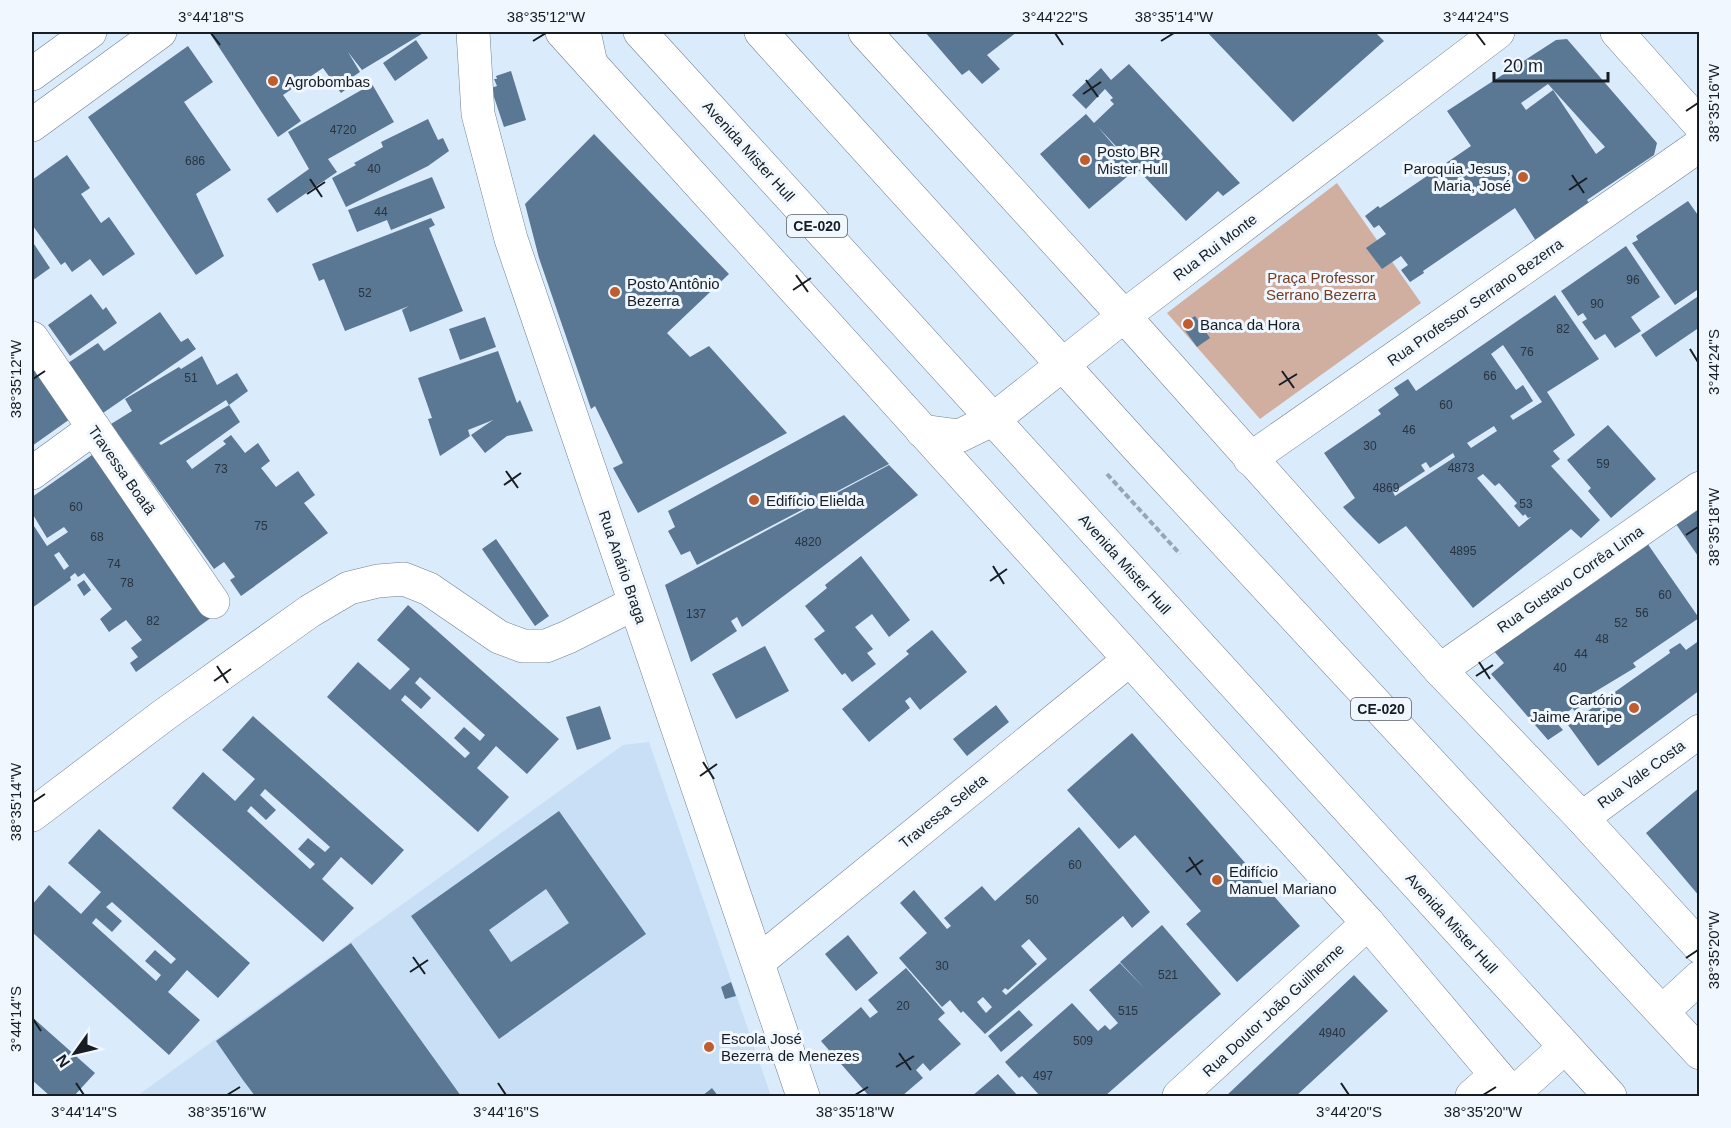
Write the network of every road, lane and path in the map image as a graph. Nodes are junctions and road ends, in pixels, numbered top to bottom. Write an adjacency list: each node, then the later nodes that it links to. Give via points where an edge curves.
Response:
1 (90, 32): 12 (main road)
2 (160, 32): 13 (main road)
3 (473, 32): 28 (main road, Rua Anário Braga, via 478,114 511,238)
4 (562, 32): 11 (main road)
5 (584, 32): 11 (main road)
6 (640, 32): 19 (main road, Avenida Mister Hull / CE-020)
7 (761, 32): 18 (main road, CE-020)
8 (866, 32): 16 (main road)
9 (1498, 32): 16 (main road, Rua Rui Monte)
10 (1617, 32): 14 (main road)
11 (591, 64): 21 (main road)
12 (32, 74)
13 (32, 125)
14 (1700, 125)
15 (1700, 145): 22 (main road, Rua Professor Serrano Bezerra)
16 (1124, 316): 18 (main road, Rua Rui Monte); 22 (main road)
17 (32, 338): 20 (main road, Travessa Boatã)
18 (1064, 366): 19 (main road, Rua Rui Monte); 38 (main road, CE-020)
19 (994, 419): 21 (main road, Rua Rui Monte, via 959,436); 39 (main road, Avenida Mister Hull / CE-020)
20 (94, 428): 23 (main road); 27 (main road, Travessa Boatã)
21 (922, 431): 29 (main road)
22 (1250, 459): 30 (main road)
23 (32, 473)
24 (1107, 474): 26 (path)
25 (1700, 488): 30 (main road, Rua Gustavo Corrêa Lima)
26 (1180, 554)
27 (213, 602)
28 (635, 603): 32 (main road, via 568,638 546,646 523,646 499,637 429,589 404,579 349,588 310,611 184,701); 36 (main road, Rua Anário Braga)
29 (1129, 660): 34 (main road); 36 (main road, Travessa Seleta)
30 (1440, 670): 33 (main road)
31 (1700, 731): 33 (main road, Rua Vale Costa)
32 (32, 815)
33 (1582, 818): 35 (main road)
34 (1368, 923): 41 (main road); 43 (main road, Rua Doutor João Guilherme)
35 (1700, 947)
36 (758, 962): 42 (main road, Rua Anário Braga)
37 (1700, 977): 38 (main road)
38 (1663, 1011): 40 (main road, CE-020)
39 (1565, 1047): 41 (main road); 45 (main road, Avenida Mister Hull / CE-020)
40 (1700, 1053)
41 (1507, 1089): 44 (main road)
42 (803, 1096)
43 (1179, 1096)
44 (1472, 1096)
45 (1610, 1096)

